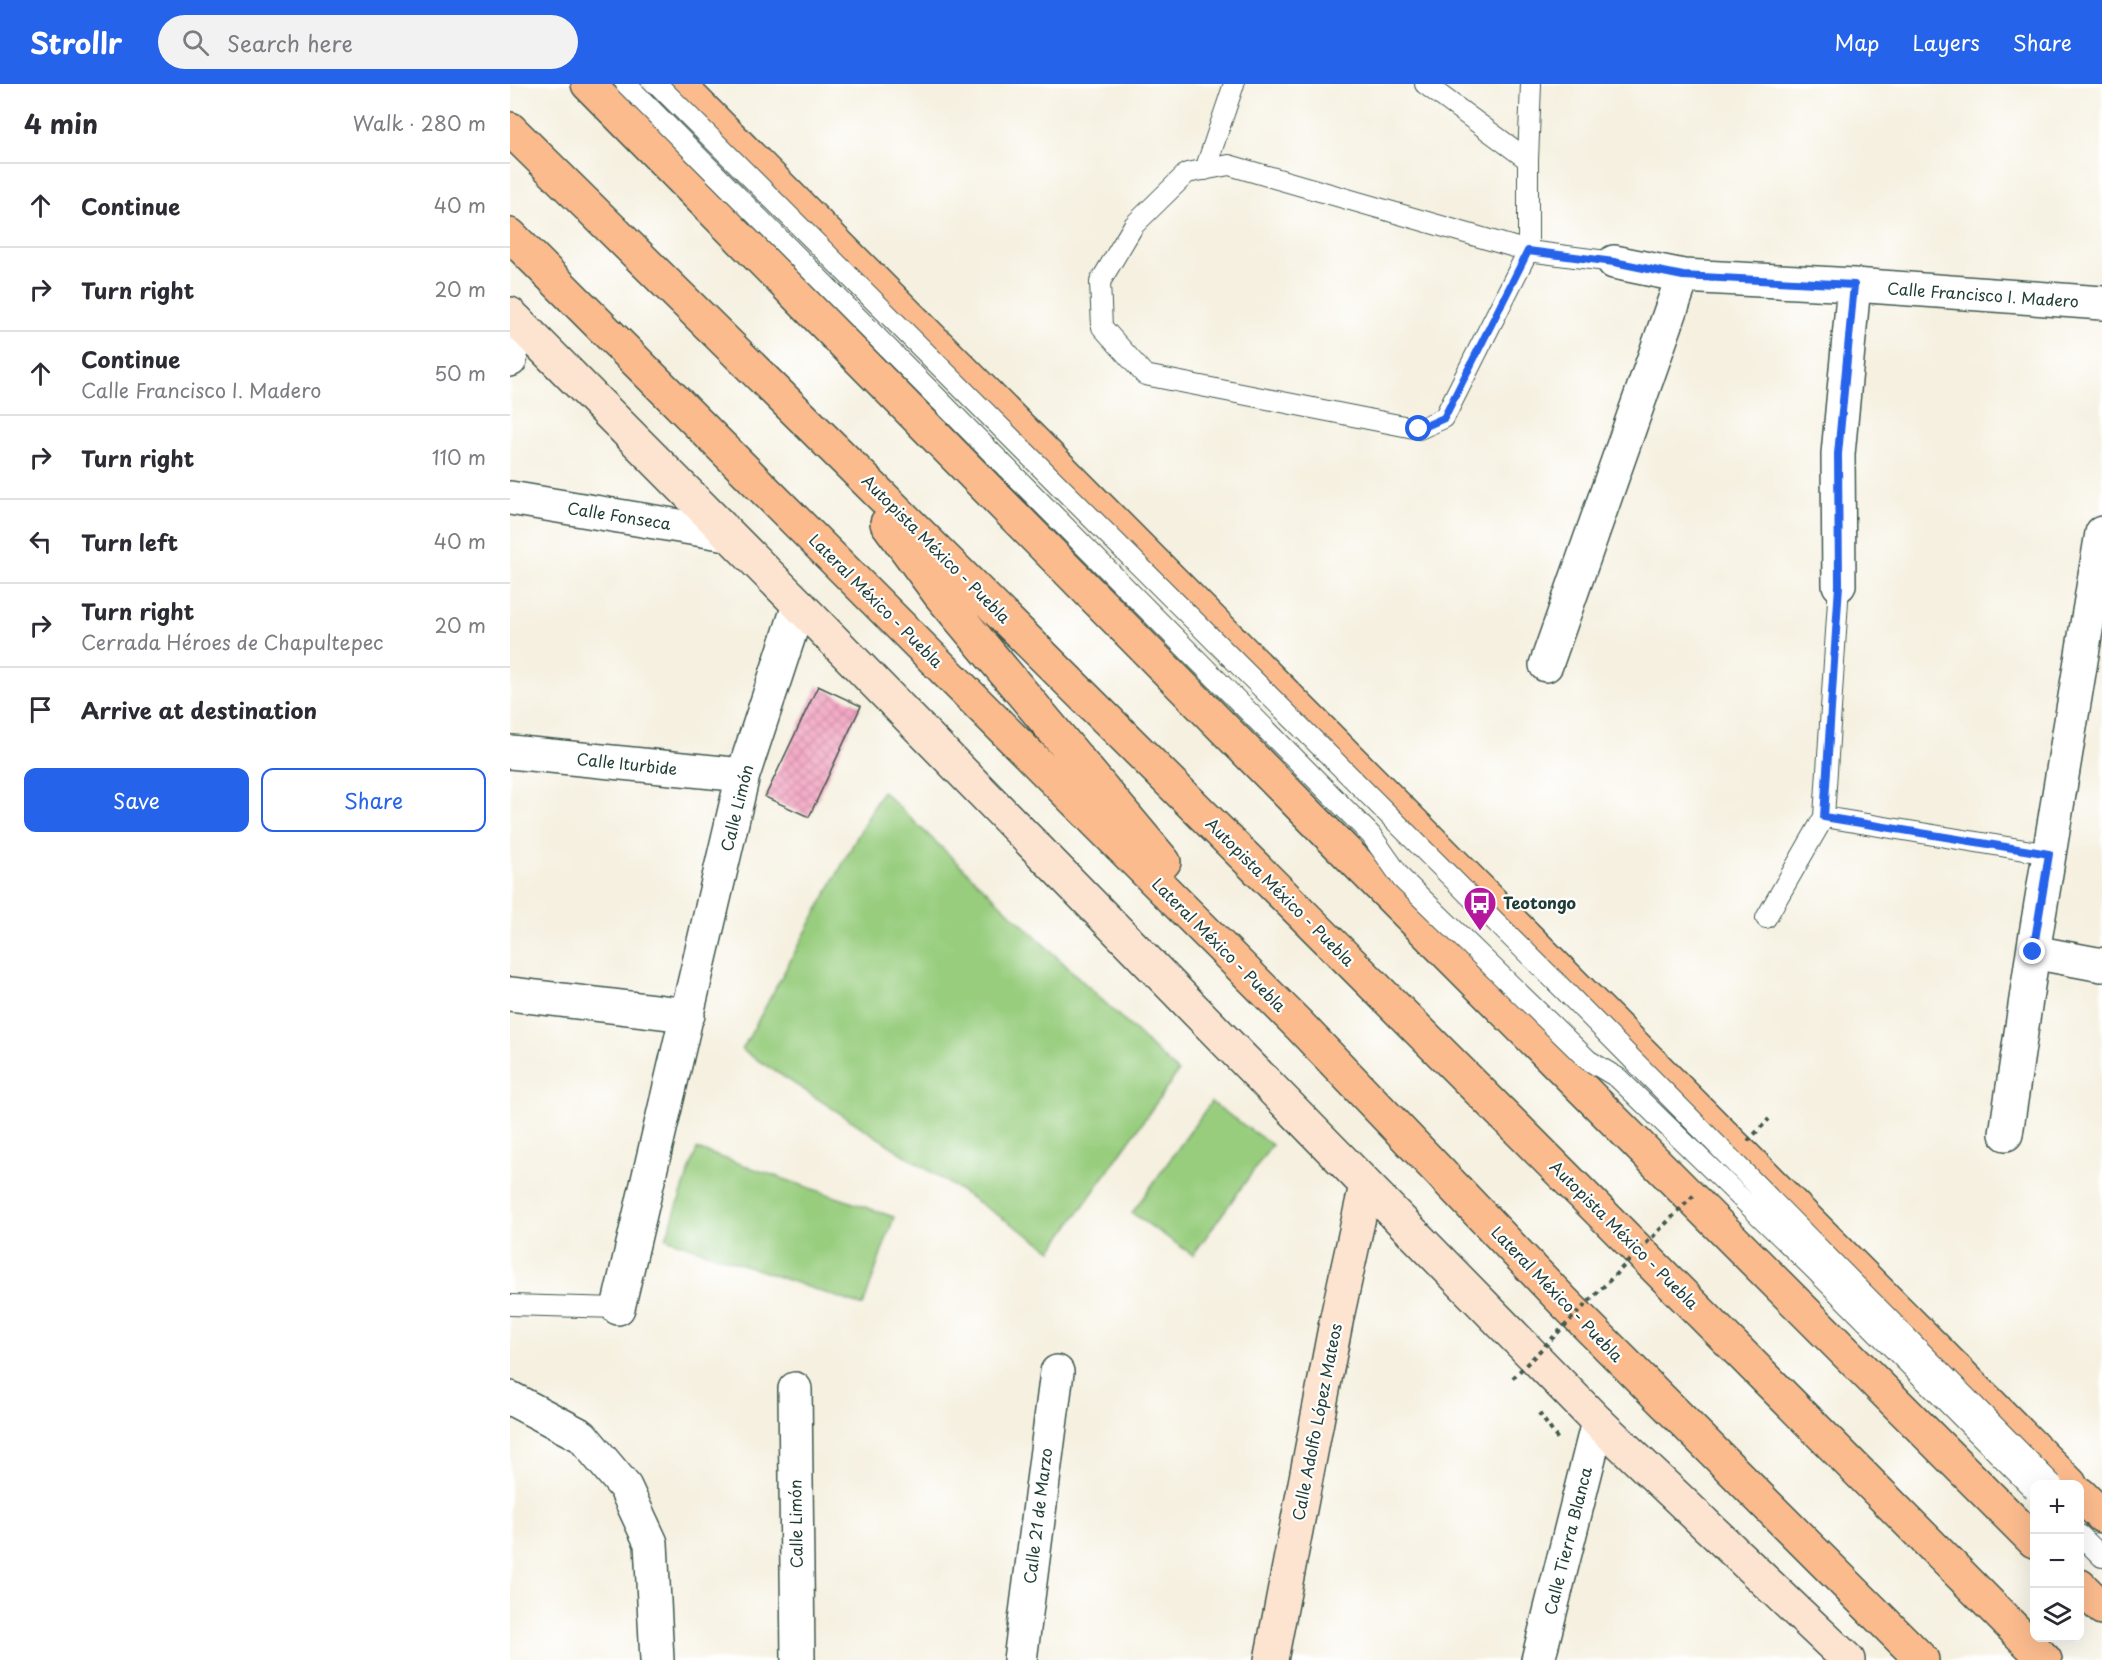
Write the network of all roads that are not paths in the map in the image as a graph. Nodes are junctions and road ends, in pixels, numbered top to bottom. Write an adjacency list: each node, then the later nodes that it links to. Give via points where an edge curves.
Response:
1 (588, 84): 52 (highway, via 1328,834)
2 (626, 84): 47 (lane, bridge, via 1371,835 1402,879 1588,1060 1618,1078)
3 (657, 84): 45 (lane, bridge, via 1572,998)
4 (678, 84): 46 (highway)
5 (1234, 84): 10 (lane)
6 (1425, 84): 9 (lane)
7 (1531, 84): 9 (lane)
8 (510, 129): 19 (highway, Autopista México - Puebla)
9 (1528, 160): 12 (lane)
10 (1205, 170): 12 (lane, via 1229,165); 12 (lane, via 1187,173 1134,225 1100,282 1102,327 1145,375 1419,429 1444,418)
11 (510, 235): 36 (highway, Lateral México - Puebla)
12 (1528, 251): 13 (lane)
13 (1614, 262): 14 (street, Calle Francisco I. Madero)
14 (1683, 276): 15 (street, Calle Francisco I. Madero); 26 (street)
15 (1854, 285): 16 (street, Calle Francisco I. Madero); 24 (street, via 1838,454)
16 (2102, 303)
17 (513, 317): 18 (street); 22 (street)
18 (510, 360)
19 (826, 440): 36 (highway, via 940,595); 64 (highway, Autopista México - Puebla, via 1650,1260)
20 (510, 498): 22 (street, Calle Fonseca)
21 (2102, 533): 23 (street)
22 (728, 534): 25 (street)
23 (2098, 574): 30 (street)
24 (1839, 585): 29 (lane)
25 (799, 605): 28 (street, Calle Limón); 38 (street)
26 (1546, 665)
27 (510, 752): 28 (street, Calle Iturbide)
28 (743, 775): 35 (street, Calle Limón)
29 (1824, 817): 30 (lane); 31 (lane)
30 (2049, 854): 32 (street)
31 (1766, 918)
32 (2033, 952): 33 (street); 37 (street)
33 (2102, 965)
34 (510, 994): 35 (street)
35 (688, 1015): 40 (street, Calle Limón)
36 (1300, 1026): 63 (highway, Lateral México - Puebla, via 1563,1301)
37 (2007, 1134)
38 (1366, 1185): 44 (street); 60 (street, Calle Adolfo López Mateos)
39 (510, 1305): 40 (lane, Calle Limón)
40 (618, 1308)
41 (1057, 1372): 59 (street, Calle 21 de Marzo)
42 (795, 1389): 58 (street, Calle Limón)
43 (510, 1398): 57 (street, via 582,1436 625,1487 651,1542)
44 (1598, 1422): 61 (street, Calle Tierra Blanca); 62 (street)
45 (2047, 1480)
46 (2065, 1480)
47 (2030, 1486)
48 (2084, 1499): 49 (highway)
49 (2102, 1516)
50 (2084, 1517): 51 (lane)
51 (2102, 1535)
52 (2030, 1537)
53 (2084, 1540): 54 (lane)
54 (2102, 1557)
55 (2081, 1588): 56 (highway)
56 (2102, 1608)
57 (657, 1660)
58 (798, 1660)
59 (1020, 1660)
60 (1271, 1660)
61 (1538, 1660)
62 (1848, 1660)
63 (1922, 1660)
64 (2045, 1660)

